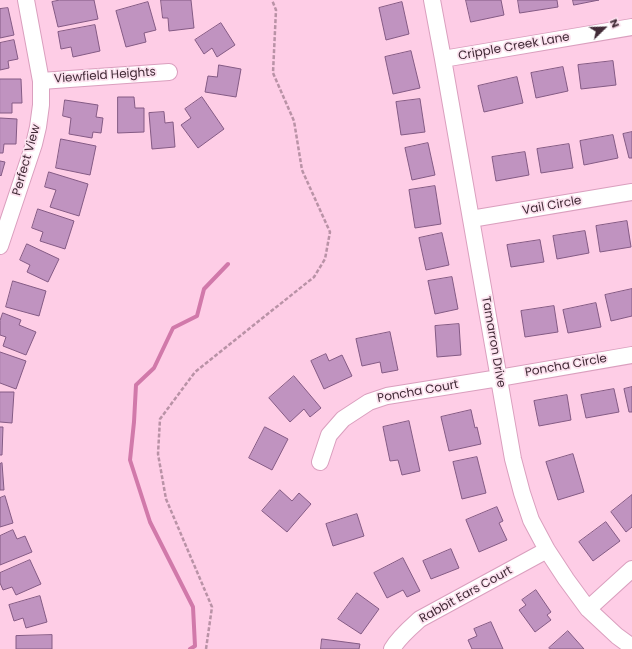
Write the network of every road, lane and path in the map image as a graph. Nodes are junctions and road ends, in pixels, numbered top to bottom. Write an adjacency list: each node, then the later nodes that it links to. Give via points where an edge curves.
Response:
1 (26, 0): 7 (street, Perfect View)
2 (272, 0): 18 (path, via 276,10 274,73 294,121 302,170 330,232 325,259 314,277 195,372 160,419 158,454 166,500 212,608)
3 (432, 0): 5 (street, Tamarron Drive)
4 (632, 26): 5 (street, Cripple Creek Lane)
5 (443, 59): 9 (street, Tamarron Drive)
6 (169, 72): 7 (street, Viewfield Heights)
7 (41, 81): 10 (street, Perfect View, via 38,127 34,144)
8 (632, 192): 9 (street, Vail Circle)
9 (471, 219): 12 (street, Tamarron Drive)
10 (0, 246)
11 (632, 355): 12 (street, Poncha Circle)
12 (499, 378): 13 (street, Poncha Court, via 387,396 369,402 343,419 329,435); 14 (street, Tamarron Drive, via 513,459 522,493 531,520)
13 (320, 462)
14 (547, 550): 16 (street, Tamarron Drive); 19 (street, Rabbit Ears Court, via 420,619 405,632)
15 (632, 569): 16 (street)
16 (588, 609): 17 (street, Tamarron Drive)
17 (632, 647)
18 (206, 649)
19 (392, 649)

